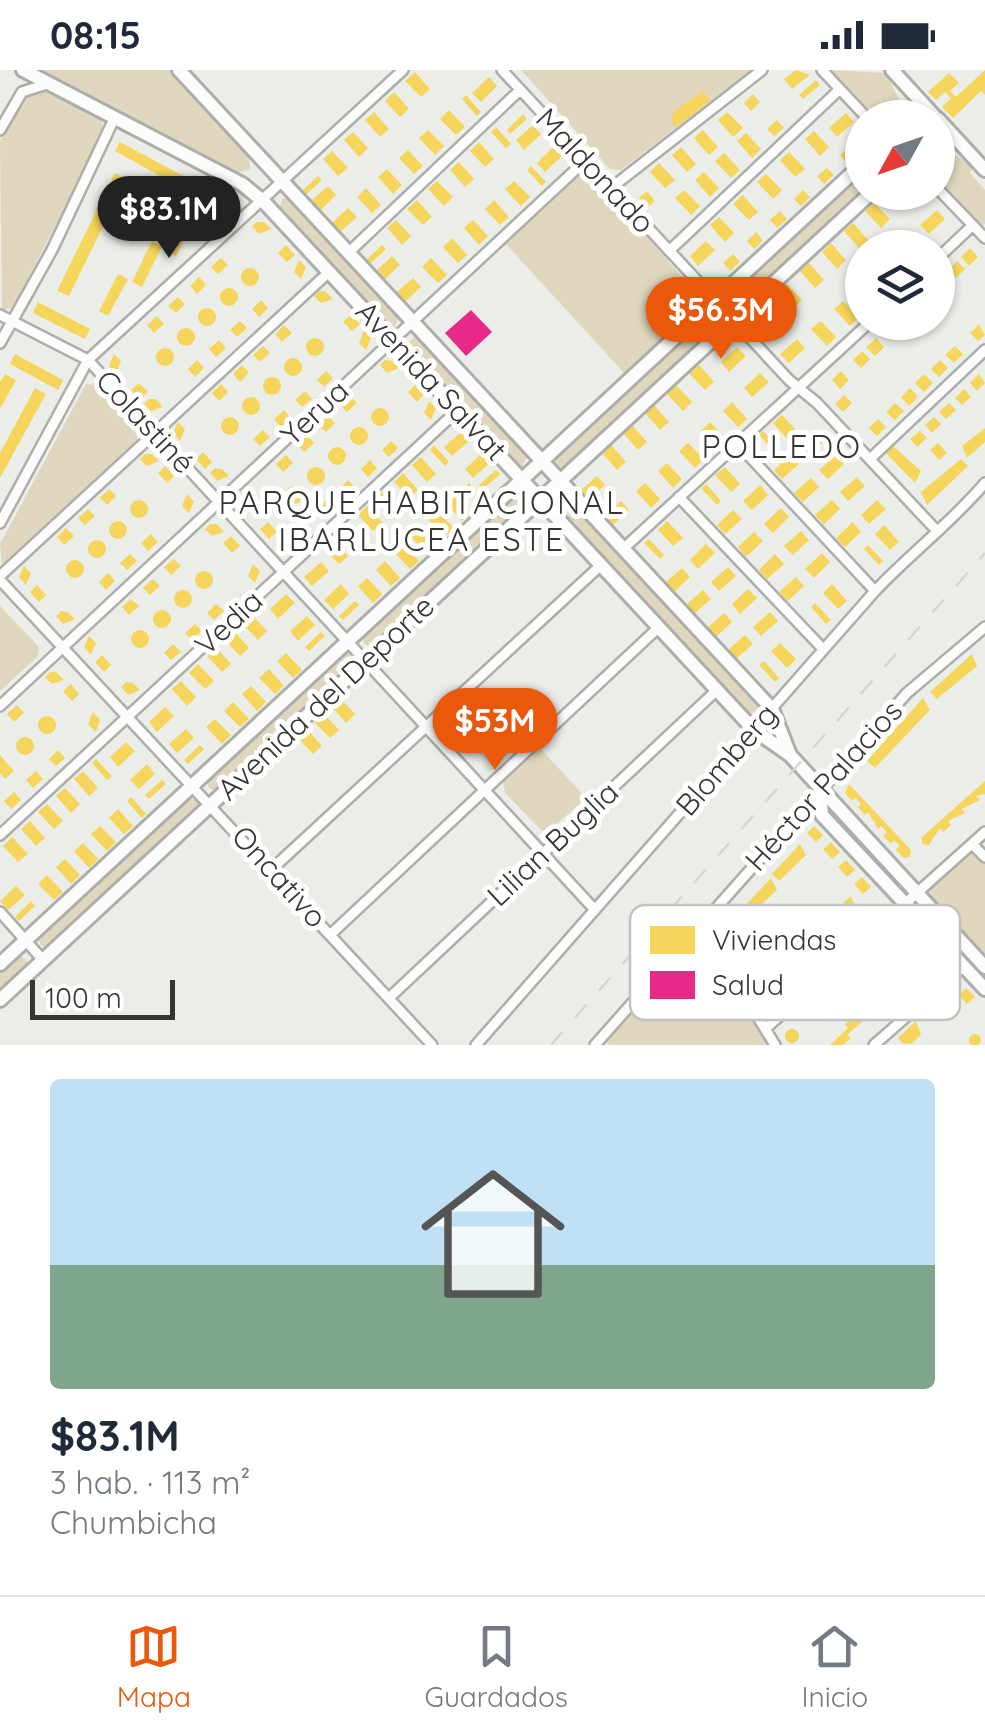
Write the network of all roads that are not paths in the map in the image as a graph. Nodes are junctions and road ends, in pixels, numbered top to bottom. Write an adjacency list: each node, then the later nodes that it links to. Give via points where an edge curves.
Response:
1 (23, 70): 8 (street, Avenida Salvat)
2 (179, 70): 19 (street, Avenida Salvat)
3 (403, 70): 19 (street)
4 (502, 70): 10 (street, Maldonado)
5 (762, 70): 20 (street)
6 (822, 70): 9 (street)
7 (892, 70): 12 (street)
8 (47, 84): 13 (street, Avenida Salvat); 14 (street, via 22,92)
9 (840, 89): 11 (street); 27 (street)
10 (520, 90): 16 (street, Maldonado); 28 (street)
11 (851, 100)
12 (920, 100)
13 (114, 118): 21 (street, Avenida Salvat); 32 (street)
14 (0, 130)
15 (955, 140): 17 (street)
16 (586, 160): 20 (street, Maldonado); 34 (street, Yerua)
17 (985, 170)
18 (845, 180): 30 (street, Avenida del Deporte)
19 (283, 184): 21 (street); 28 (street, Avenida Salvat)
20 (611, 188): 27 (street, Maldonado)
21 (264, 202): 29 (street, Avenida Salvat); 39 (street)
22 (955, 206): 24 (street)
23 (853, 210): 33 (street, Avenida del Deporte)
24 (973, 225): 25 (street); 26 (street)
25 (985, 238)
26 (955, 242)
27 (669, 251): 30 (street, Maldonado)
28 (348, 254): 34 (street, Avenida Salvat)
29 (329, 272): 36 (street, Avenida Salvat); 42 (street)
30 (715, 300): 33 (street, Maldonado); 45 (street, Avenida del Deporte)
31 (0, 315): 32 (street, Colastiné)
32 (12, 321): 37 (street); 39 (street, Colastiné)
33 (734, 321): 40 (street, Maldonado); 47 (street, Avenida del Deporte)
34 (413, 323): 36 (street, Yerua); 45 (street, Avenida Salvat)
35 (851, 340): 40 (street)
36 (394, 342): 41 (street, Avenida Salvat); 51 (street, Yerua)
37 (0, 343)
38 (985, 350): 44 (street)
39 (88, 360): 42 (street, Colastiné); 52 (street)
40 (799, 388): 43 (street); 44 (street, Maldonado)
41 (458, 410): 46 (street, Avenida Salvat); 56 (street, Vedia)
42 (155, 433): 51 (street, Colastiné); 57 (street)
43 (737, 444): 49 (street); 58 (street)
44 (870, 459): 53 (street, Maldonado)
45 (542, 462): 46 (street, Avenida del Deporte); 47 (street, Avenida Salvat)
46 (522, 480): 50 (street, Avenida Salvat); 61 (street, Avenida del Deporte)
47 (560, 481): 50 (street, Avenida del Deporte); 54 (street, Avenida Salvat)
48 (985, 483): 53 (street, Blomberg)
49 (679, 497): 54 (street); 63 (street)
50 (540, 500): 55 (street, Avenida Salvat); 64 (street, Avenida del Deporte)
51 (219, 502): 56 (street, Colastiné); 62 (street, Yerua)
52 (0, 523)
53 (937, 531): 58 (street, Blomberg)
54 (624, 549): 67 (street, Avenida Salvat)
55 (601, 565): 60 (street, Avenida Salvat); 69 (street)
56 (284, 572): 61 (street, Colastiné); 68 (street, Vedia)
57 (0, 578): 62 (street, Oncativo)
58 (875, 591): 63 (street, Blomberg)
59 (985, 627): 74 (street, Héctor Palacios, via 907,693)
60 (659, 628): 65 (street, Avenida Salvat); 73 (street)
61 (348, 642): 64 (street, Colastiné); 72 (street, Avenida del Deporte)
62 (62, 648): 66 (street, Yerua); 68 (street, Oncativo)
63 (823, 649): 67 (street, Blomberg)
64 (366, 661): 69 (street, Colastiné); 75 (street, Avenida del Deporte)
65 (717, 690): 70 (street, Avenida Salvat); 79 (street, Lilian Buglia)
66 (0, 706)
67 (772, 709): 70 (street, Blomberg); 71 (street, Avenida Salvat)
68 (126, 718): 72 (street, Oncativo); 77 (street, Vedia)
69 (426, 726): 73 (street, Colastiné); 81 (street)
70 (754, 730): 71 (street, Avenida Salvat); 87 (street, Blomberg)
71 (790, 756): 74 (street, Avenida Salvat)
72 (192, 786): 75 (street, Oncativo); 90 (street, Avenida del Deporte)
73 (484, 790): 79 (street, Colastiné); 89 (street)
74 (819, 790): 82 (street, Avenida Salvat); 83 (street, Héctor Palacios)
75 (212, 804): 81 (street, Oncativo); 92 (street, Avenida del Deporte)
76 (985, 832): 78 (street)
77 (0, 835)
78 (972, 844): 80 (street); 82 (street)
79 (542, 853): 87 (street, Colastiné); 99 (street, Lilian Buglia)
80 (985, 857)
81 (272, 869): 89 (street, Oncativo)
82 (911, 899): 84 (street); 85 (street, Avenida Salvat); 86 (street, Avenida Salvat)
83 (717, 905)
84 (904, 905)
85 (916, 905)
86 (917, 905)
87 (595, 910): 108 (street, Blomberg)
88 (0, 912): 90 (street)
89 (331, 934): 99 (street, Oncativo)
90 (26, 940): 92 (street); 94 (street, Avenida del Deporte)
91 (960, 945): 96 (street, Avenida Salvat)
92 (44, 960): 100 (street, Avenida del Deporte)
93 (960, 961): 95 (street, Avenida Salvat)
94 (0, 964)
95 (964, 966): 97 (street); 98 (street, Avenida Salvat)
96 (985, 968)
97 (960, 970)
98 (985, 989)
99 (389, 998): 107 (street, Oncativo)
100 (0, 1000)
101 (630, 1007): 106 (street, Héctor Palacios)
102 (760, 1020): 105 (street)
103 (775, 1020): 105 (street)
104 (902, 1020): 111 (street)
105 (765, 1029): 110 (street)
106 (606, 1040): 109 (street, Héctor Palacios)
107 (432, 1045)
108 (476, 1045)
109 (594, 1045)
110 (775, 1045)
111 (874, 1045)

